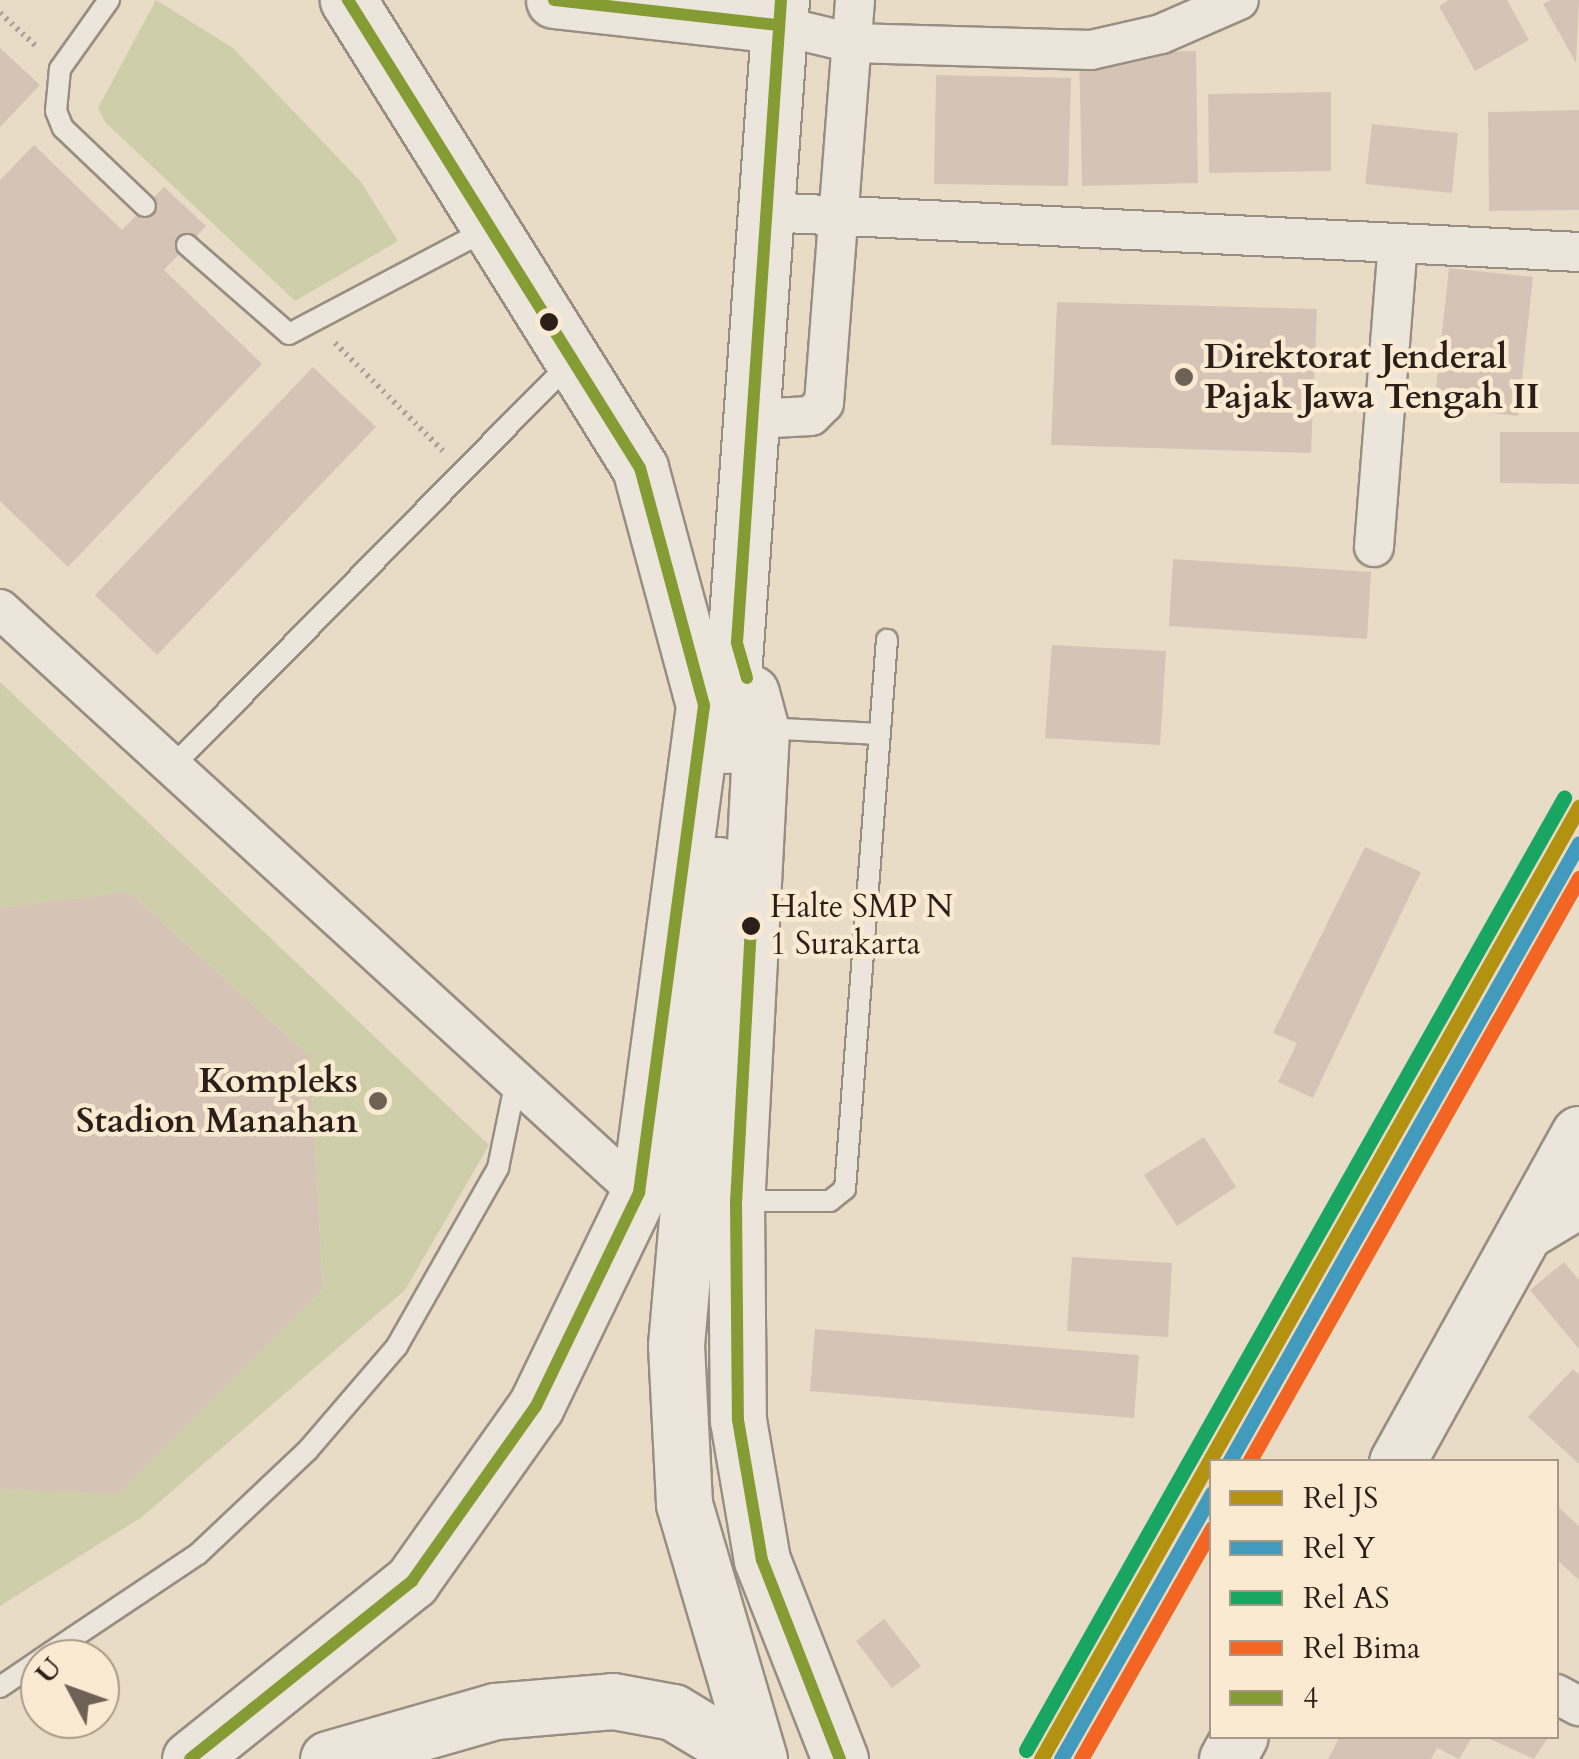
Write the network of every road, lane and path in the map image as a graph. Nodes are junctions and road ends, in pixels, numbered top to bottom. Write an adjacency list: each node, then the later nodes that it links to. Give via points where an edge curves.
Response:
1 (109, 0): 9 (lane)
2 (348, 0): 13 (main road)
3 (554, 0): 7 (main road)
4 (855, 0): 8 (street)
5 (1239, 0): 8 (street, via 1161,34 1092,50)
6 (0, 13): 9 (path)
7 (779, 13): 8 (street); 11 (main road)
8 (852, 43): 12 (street)
9 (60, 69): 10 (lane, via 54,91 63,128)
10 (145, 206)
11 (765, 212): 12 (street); 19 (main road)
12 (832, 216): 14 (street); 19 (street, via 824,403 810,416)
13 (484, 230): 17 (lane); 18 (main road)
14 (1398, 244): 16 (street); 21 (street)
15 (187, 245): 17 (lane, via 277,331)
16 (1579, 252)
17 (316, 325): 20 (path)
18 (571, 362): 20 (lane); 30 (main road, via 640,468 704,705)
19 (753, 419): 24 (main road)
20 (461, 469): 27 (lane)
21 (1374, 548)
22 (0, 610): 27 (street)
23 (887, 640): 26 (lane)
24 (738, 642): 25 (main road); 39 (main road, via 676,1344 684,1504)
25 (760, 728): 26 (lane); 31 (main road)
26 (880, 734): 31 (lane, via 846,1188 830,1201)
27 (171, 768): 28 (street)
28 (516, 1085): 30 (street); 35 (lane, via 498,1168 396,1346 308,1450 198,1554)
29 (1579, 1134): 33 (main road)
30 (638, 1193): 36 (main road, via 536,1406 412,1581)
31 (736, 1201): 40 (main road, via 738,1420 758,1544)
32 (1579, 1210): 33 (street)
33 (1517, 1247): 34 (main road)
34 (1400, 1459)
35 (72, 1639)
36 (190, 1759)
37 (328, 1759): 38 (main road, via 496,1711 613,1701 673,1712)
38 (751, 1759)
39 (760, 1759)
40 (840, 1759)

